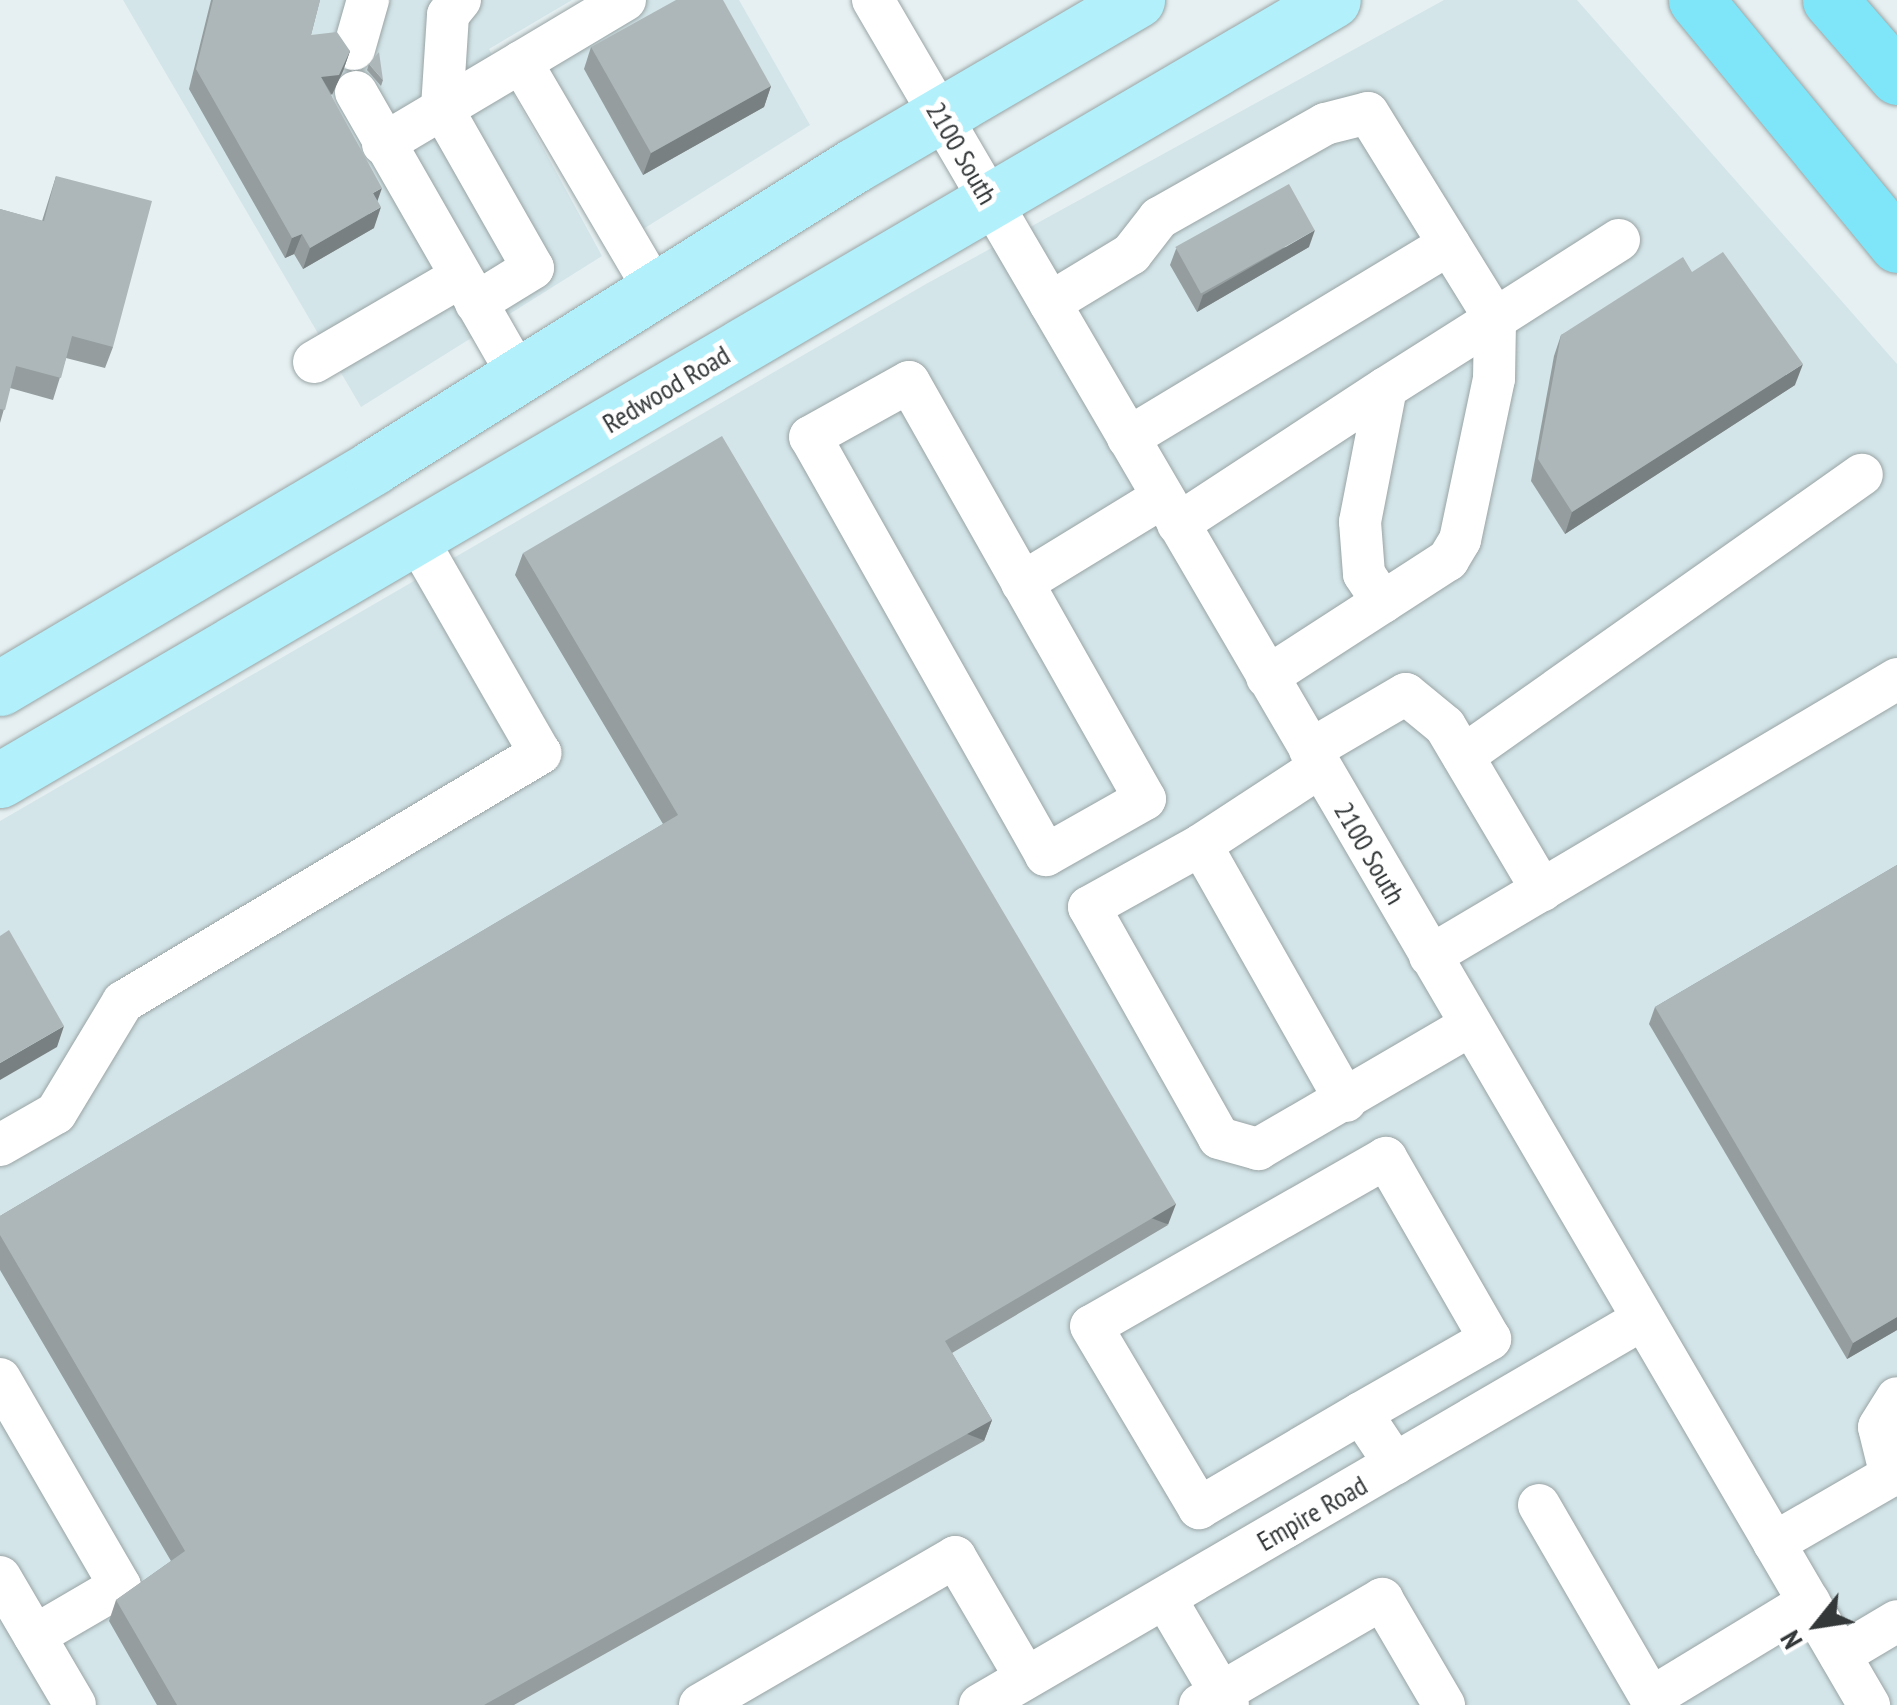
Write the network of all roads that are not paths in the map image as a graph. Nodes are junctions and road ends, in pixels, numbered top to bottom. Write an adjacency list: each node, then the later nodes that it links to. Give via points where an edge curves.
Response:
1 (368, 0): 10 (street)
2 (460, 0): 15 (street, via 448,15)
3 (625, 0): 12 (street)
4 (873, 0): 16 (street, 2100 South)
5 (1137, 0): 16 (main road)
6 (1333, 0): 18 (main road, Redwood Road)
7 (1696, 0): 21 (highway)
8 (1830, 0): 13 (highway)
9 (1861, 0): 11 (highway)
10 (354, 49)
11 (1897, 58)
12 (521, 62): 15 (street); 23 (street)
13 (1897, 76)
14 (356, 92): 17 (street)
15 (442, 108): 17 (street); 22 (street, via 534,268)
16 (940, 115): 18 (street, 2100 South); 23 (main road)
17 (383, 144): 22 (street)
18 (989, 200): 24 (street, 2100 South); 32 (main road, Redwood Road)
19 (1619, 240): 25 (street)
20 (1449, 244): 24 (street, via 1368,113 1326,124 1159,218 1131,254); 25 (street); 29 (street)
21 (1897, 245)
22 (468, 290): 26 (street); 27 (street)
23 (655, 290): 27 (main road)
24 (1050, 304): 29 (street, 2100 South)
25 (1495, 318): 28 (street); 34 (street, via 1494,379 1460,540 1448,560)
26 (314, 362)
27 (519, 376): 37 (main road)
28 (1386, 388): 31 (street); 34 (street, via 1360,522 1364,574)
29 (1128, 438): 31 (street, 2100 South)
30 (1862, 475): 38 (street)
31 (1170, 510): 33 (street); 35 (street, 2100 South)
32 (416, 537): 40 (main road, Redwood Road); 46 (street, via 540,753 122,1002 56,1113)
33 (1022, 583): 33 (street, via 910,382 810,438 1046,855 1144,799)
34 (1383, 602): 35 (street)
35 (1267, 677): 39 (street, 2100 South)
36 (1897, 679): 42 (street)
37 (0, 688)
38 (1463, 756): 39 (street, via 1445,726 1406,694); 42 (street)
39 (1315, 758): 41 (street); 43 (street, 2100 South)
40 (0, 780)
41 (1201, 845): 45 (street); 45 (street, via 1088,907 1219,1138 1258,1149)
42 (1542, 890): 43 (street)
43 (1430, 956): 44 (street, 2100 South)
44 (1471, 1026): 45 (street); 47 (street, 2100 South)
45 (1346, 1101)
46 (0, 1145)
47 (1644, 1319): 51 (street, Empire Road); 54 (street, 2100 South)
48 (0, 1378): 59 (street, via 120,1586)
49 (1897, 1398): 52 (street, via 1878,1427)
50 (1361, 1413): 50 (street, via 1199,1508 1091,1326 1386,1158 1490,1339); 51 (street)
51 (1395, 1464): 56 (street, Empire Road)
52 (1894, 1474): 54 (street)
53 (1538, 1505): 63 (street)
54 (1774, 1542): 57 (street, 2100 South)
55 (0, 1578): 59 (street)
56 (1165, 1598): 61 (street, Empire Road); 62 (street)
57 (1809, 1602): 60 (street, 2100 South); 63 (street)
58 (1897, 1621): 60 (street)
59 (34, 1636): 65 (street)
60 (1840, 1655): 68 (street, 2100 South)
61 (1026, 1678): 66 (street, via 956,1557); 67 (street, Empire Road)
62 (1216, 1701): 64 (street, via 1382,1599)
63 (1653, 1701)
64 (1436, 1702)
65 (74, 1705)
66 (700, 1705)
67 (980, 1705)
68 (1869, 1705)

